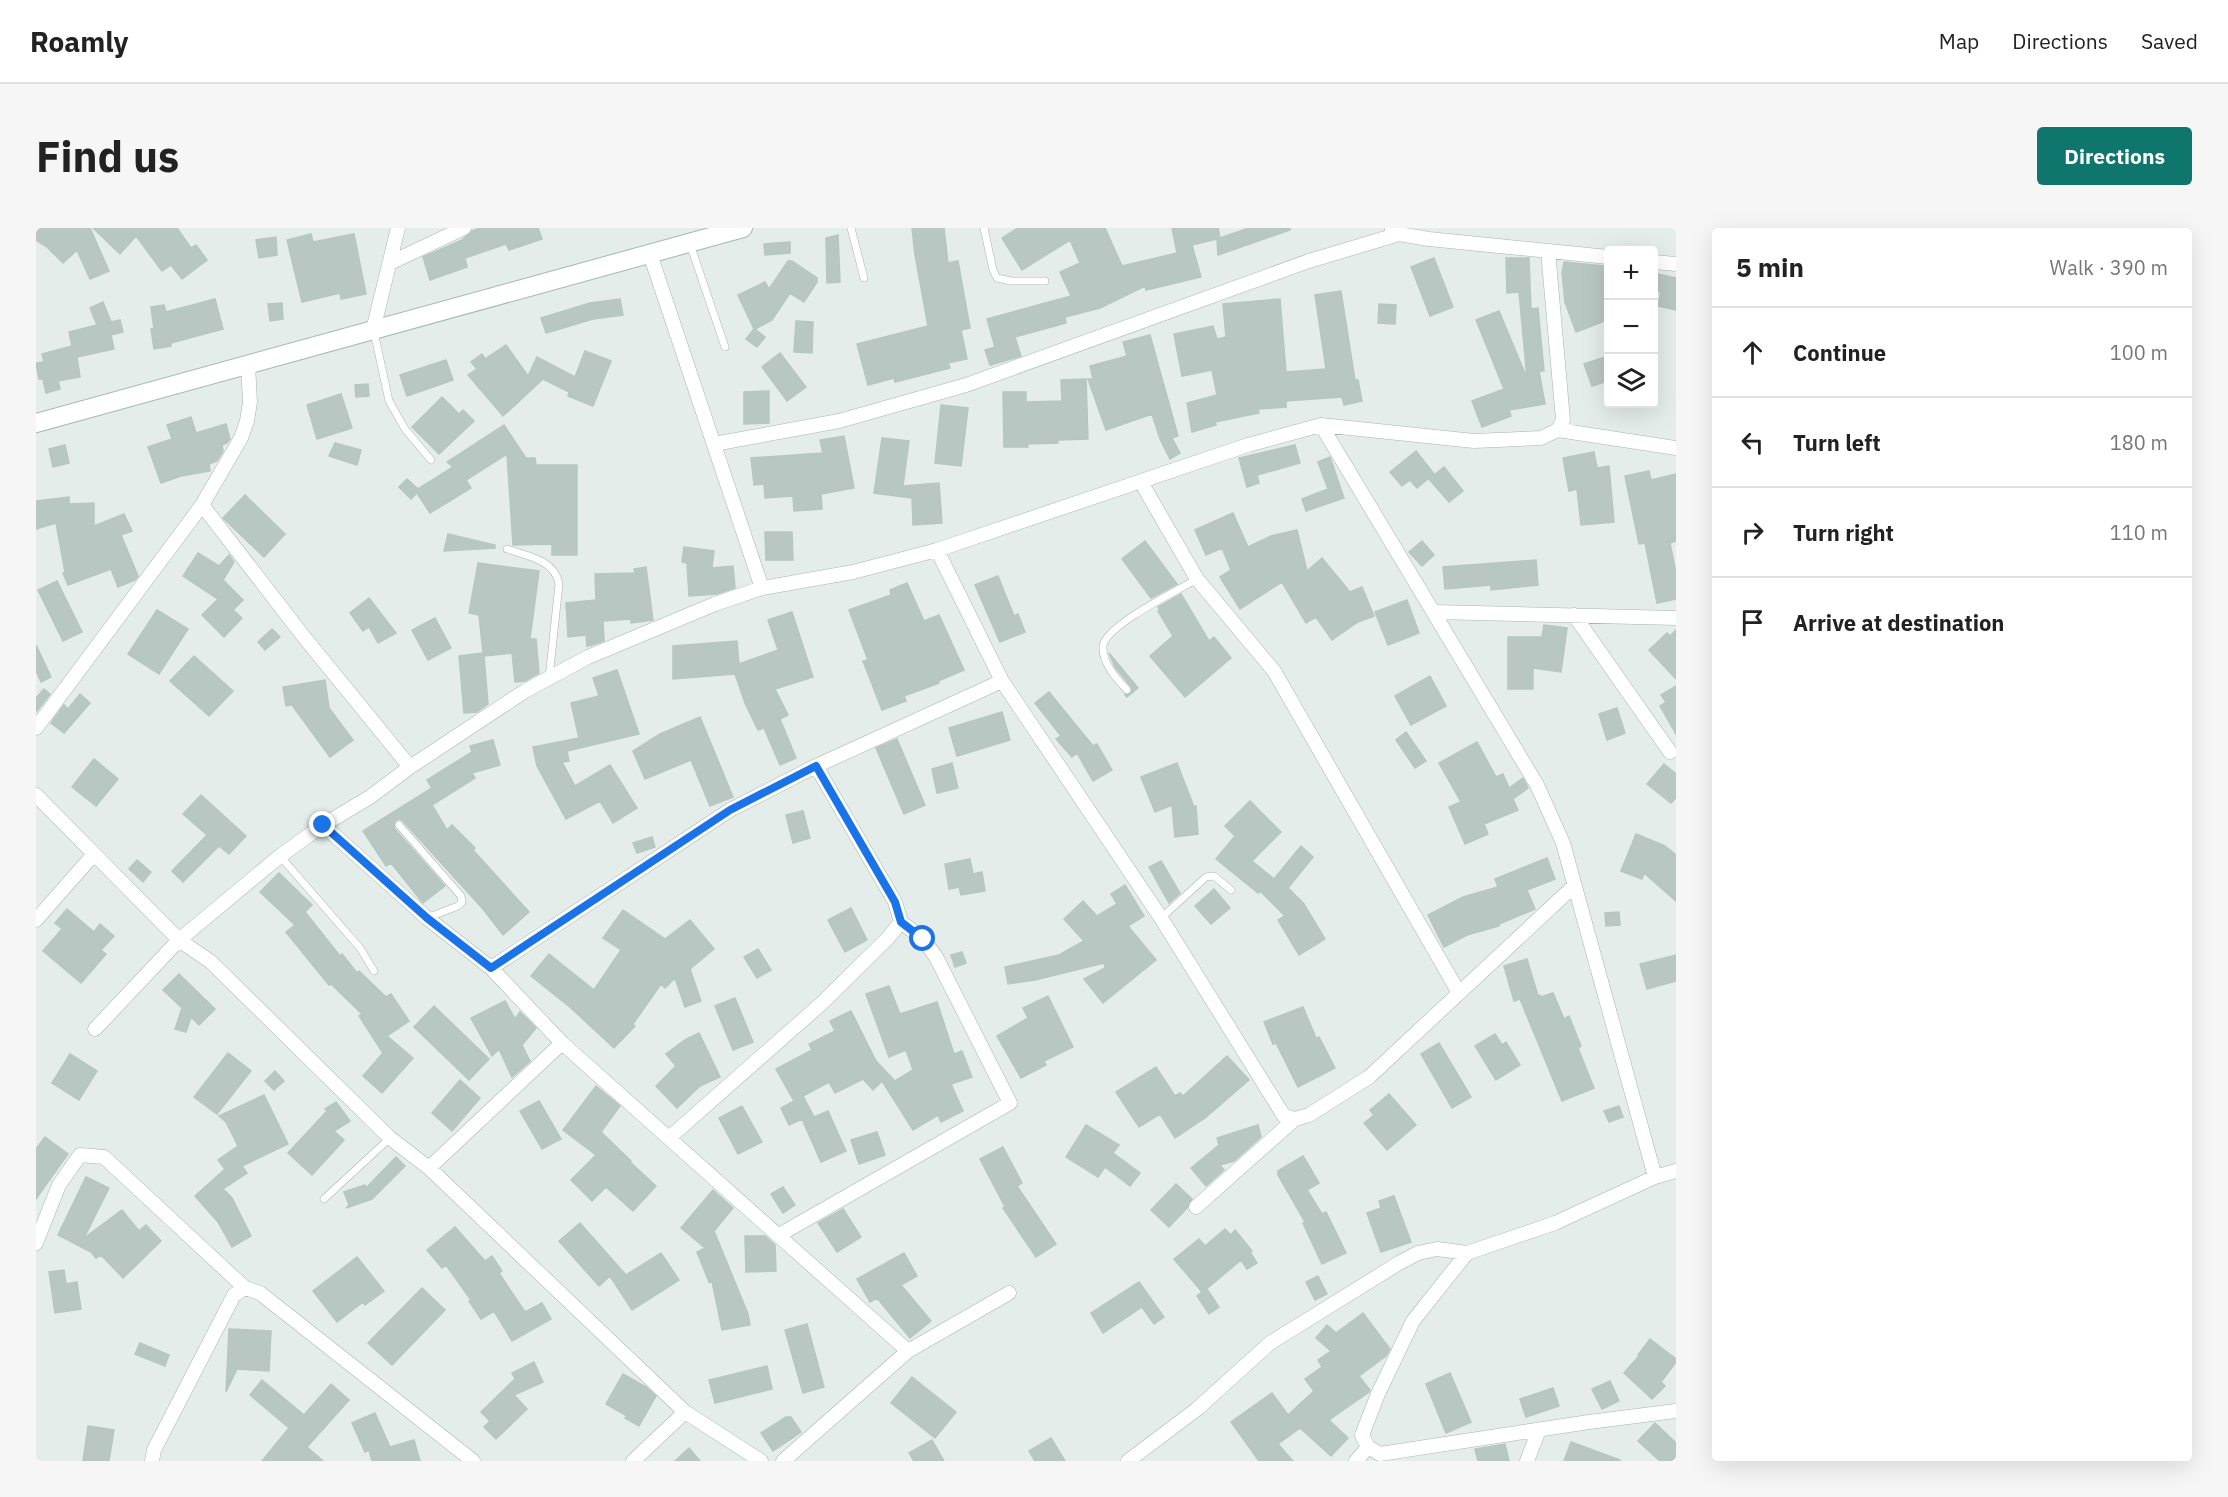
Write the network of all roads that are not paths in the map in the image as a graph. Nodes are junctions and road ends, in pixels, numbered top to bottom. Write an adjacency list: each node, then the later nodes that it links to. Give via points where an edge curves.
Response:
1 (398, 228): 12 (street)
2 (464, 228): 12 (street)
3 (743, 228): 7 (main road)
4 (851, 228): 14 (lane)
5 (984, 228): 15 (lane, via 997,278)
6 (1395, 231): 8 (street); 22 (street, via 966,385 839,421)
7 (690, 243): 9 (main road); 17 (lane)
8 (1548, 251): 10 (street); 21 (street, via 1563,420)
9 (650, 254): 16 (main road); 22 (street)
10 (1604, 257)
11 (1658, 262): 13 (street)
12 (390, 263): 16 (street)
13 (1676, 264)
14 (864, 278)
15 (1046, 281)
16 (374, 330): 18 (main road); 24 (lane, via 389,401 405,429)
17 (725, 347)
18 (248, 364): 19 (main road); 26 (street, via 247,421)
19 (36, 423)
20 (1321, 425): 21 (street, via 1474,441 1541,438); 25 (street); 31 (street)
21 (1558, 430): 23 (street)
22 (714, 444): 30 (street)
23 (1676, 448)
24 (431, 460)
25 (1141, 482): 28 (street); 29 (street)
26 (202, 505): 37 (street); 40 (street)
27 (507, 549): 34 (lane, via 543,561 558,574)
28 (937, 550): 30 (street, via 853,572); 35 (street)
29 (1197, 579): 36 (lane, via 1108,634 1103,644 1106,660); 55 (street, via 1274,671)
30 (762, 588): 34 (street, via 588,657)
31 (1434, 612): 32 (street); 46 (street, via 1537,785 1563,843)
32 (1574, 615): 33 (street); 38 (street)
33 (1676, 618)
34 (549, 678): 40 (street)
35 (1002, 681): 39 (street); 49 (street)
36 (1127, 690)
37 (36, 728)
38 (1670, 752)
39 (816, 766): 51 (street, via 895,902); 53 (street, via 730,810)
40 (410, 767): 42 (street)
41 (36, 795): 44 (street)
42 (323, 825): 45 (street); 48 (street)
43 (399, 825): 48 (lane, via 461,896 459,906)
44 (94, 854): 50 (street); 52 (street)
45 (280, 856): 52 (street); 54 (lane, via 360,948)
46 (1574, 886): 55 (street); 63 (street)
47 (1231, 890): 49 (lane, via 1214,876 1206,877)
48 (427, 918): 53 (street)
49 (1161, 918): 58 (street, via 1268,1093 1284,1116)
50 (36, 920)
51 (901, 922): 60 (street, via 822,1003); 66 (street, via 923,939 936,957 1010,1103)
52 (179, 940): 56 (street); 59 (street, via 211,962)
53 (491, 968): 57 (street)
54 (374, 971)
55 (1459, 993): 58 (street, via 1369,1077 1309,1115)
56 (95, 1029)
57 (562, 1043): 60 (street); 61 (street)
58 (1295, 1119): 65 (street)
59 (390, 1138): 61 (street); 64 (lane)
60 (669, 1138): 66 (street)
61 (429, 1168): 73 (street)
62 (1676, 1171): 63 (street)
63 (1655, 1177): 68 (street, via 1555,1222)
64 (324, 1199)
65 (1196, 1207)
66 (779, 1235): 71 (street)
67 (36, 1243): 69 (street, via 59,1185 80,1155 104,1157)
68 (1467, 1253): 75 (street, via 1413,1321 1362,1435); 81 (street, via 1437,1249 1399,1263 1270,1343 1197,1409)
69 (245, 1288): 76 (street, via 234,1295 154,1450); 77 (street, via 260,1293)
70 (1009, 1293): 71 (street)
71 (908, 1351): 80 (street)
72 (1676, 1411): 74 (street)
73 (684, 1412): 78 (street); 79 (street)
74 (1539, 1430): 75 (street, via 1380,1454); 83 (street)
75 (1368, 1447): 82 (street)
76 (155, 1460)
77 (472, 1461)
78 (633, 1461)
79 (761, 1461)
80 (783, 1461)
81 (1128, 1461)
82 (1356, 1461)
83 (1527, 1461)

